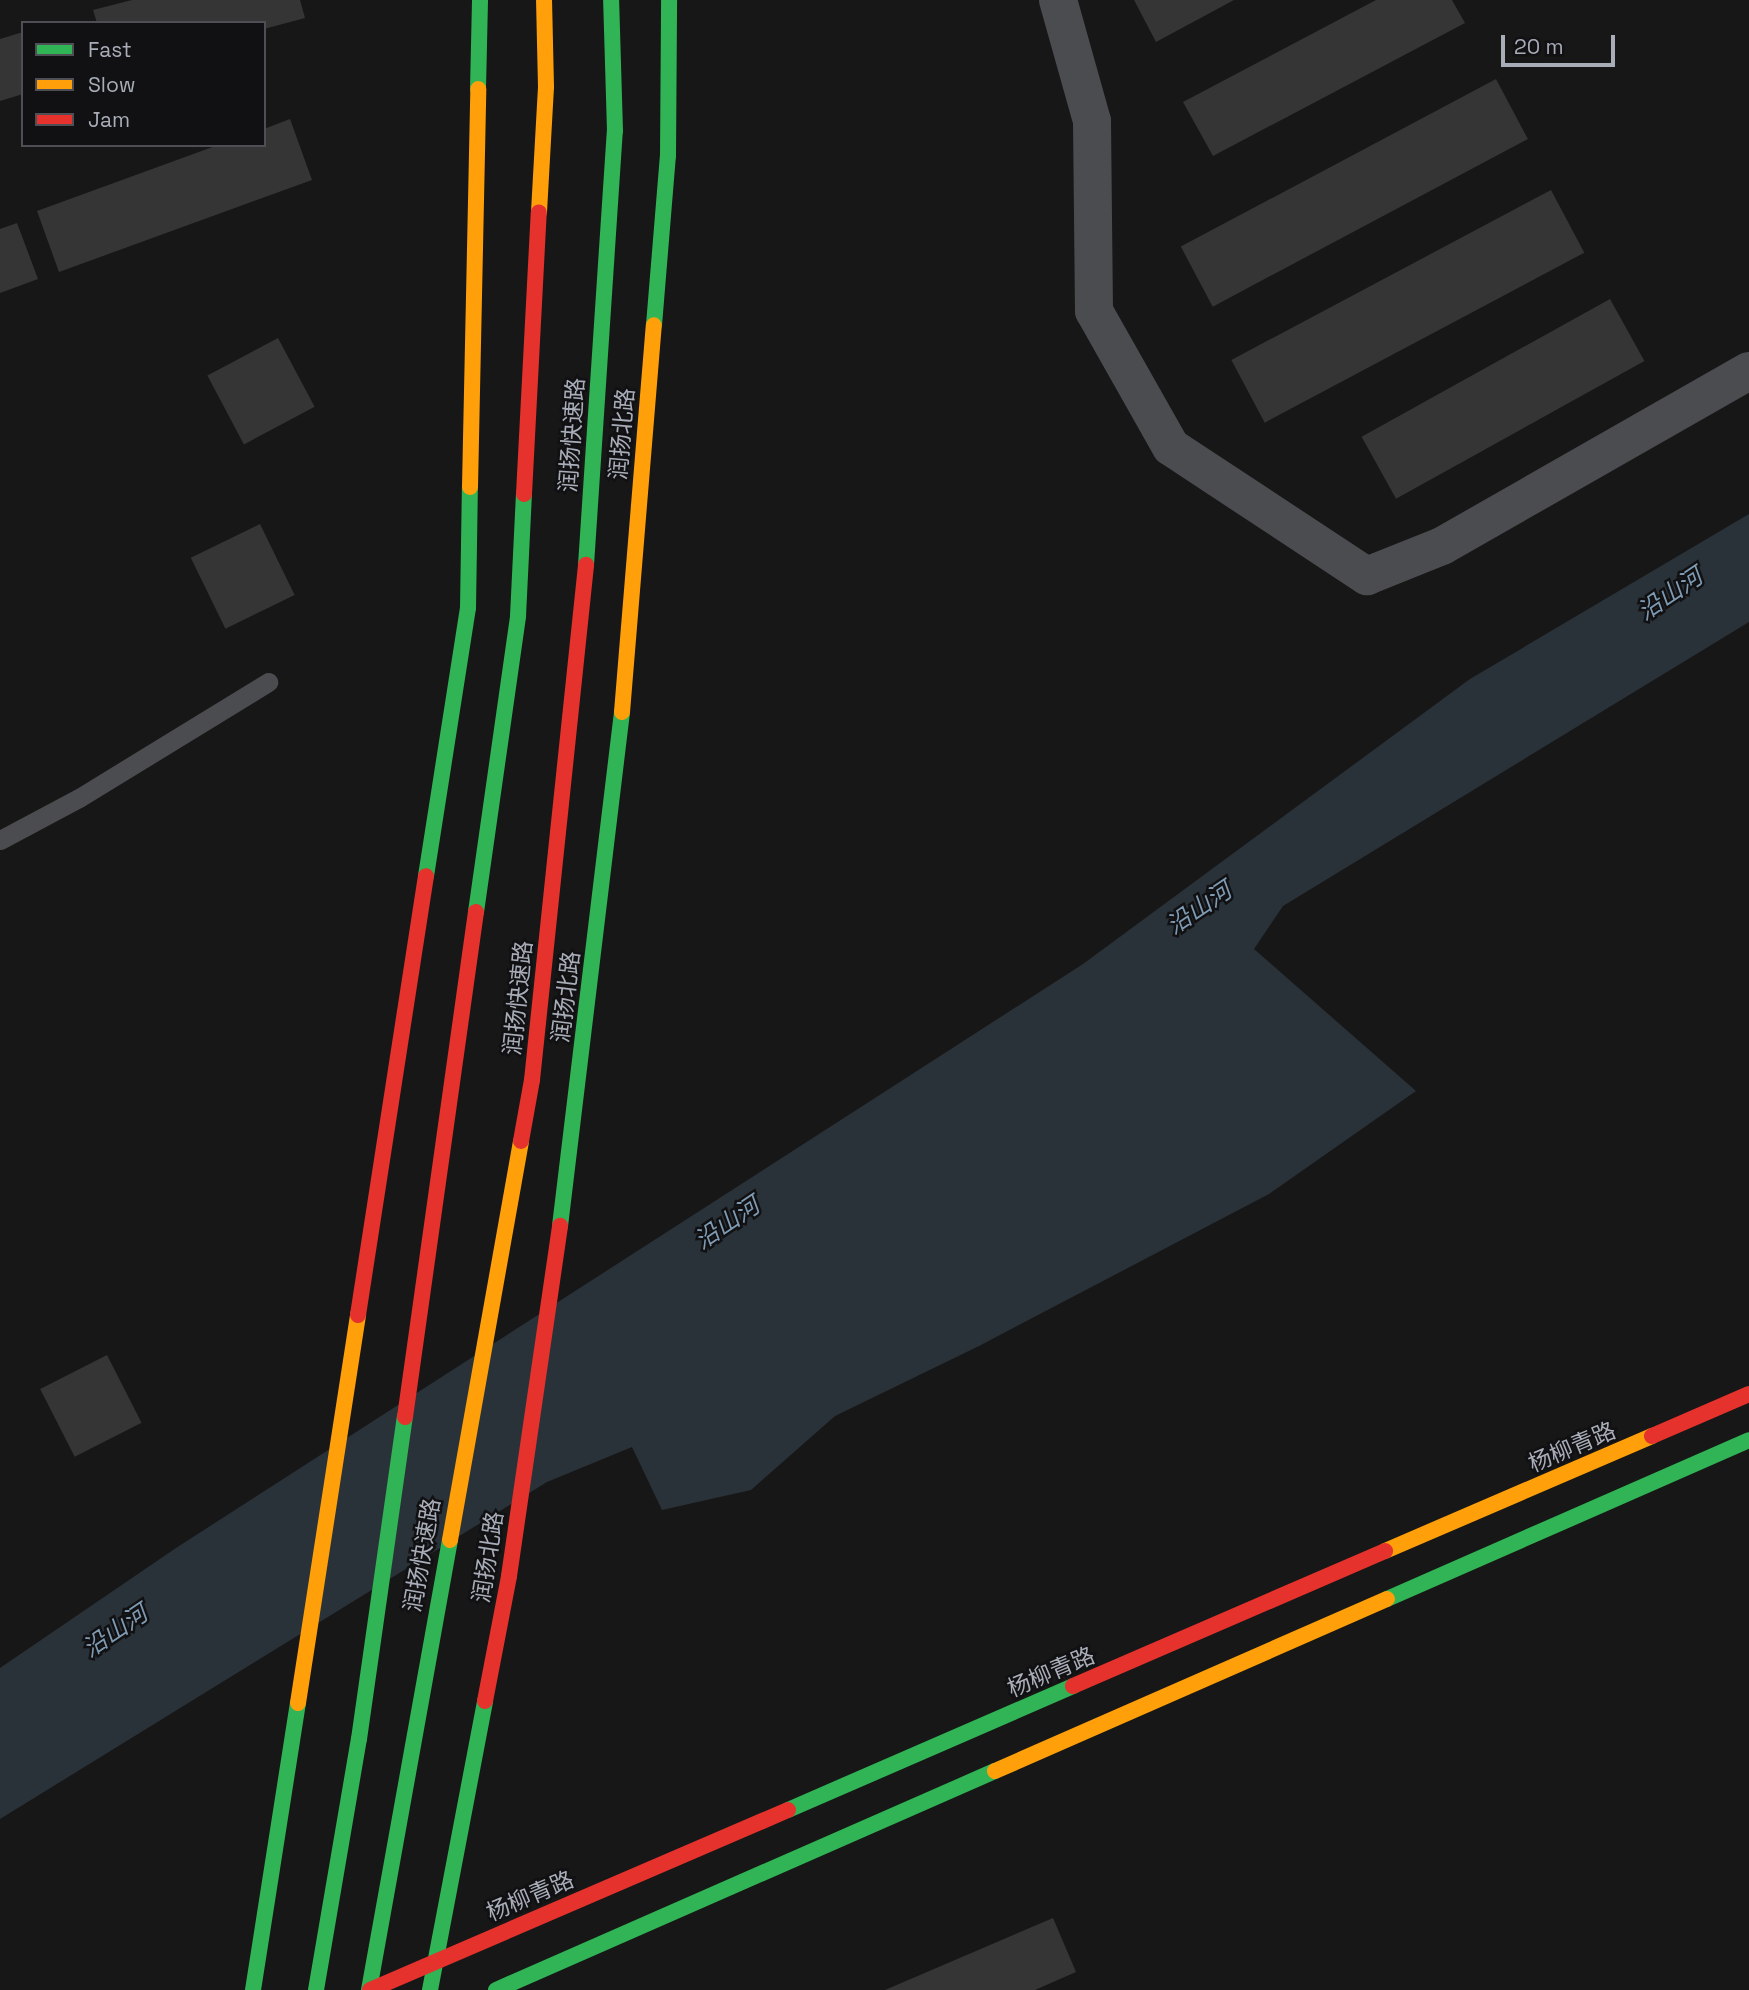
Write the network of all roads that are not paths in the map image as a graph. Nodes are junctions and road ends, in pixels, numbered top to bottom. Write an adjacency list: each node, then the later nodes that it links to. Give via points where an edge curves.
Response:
1 (481, 0): 12 (main road, via 468,608)
2 (544, 0): 13 (main road, 润扬快速路, via 546,88 518,616 359,1739)
3 (611, 0): 14 (main road, 润扬快速路, via 615,131 582,620 532,1080)
4 (669, 0): 11 (main road, 润扬北路, via 668,156 617,771 566,1187 509,1576)
5 (1058, 0): 6 (street, via 1092,121 1094,311 1171,447 1367,576 1442,546)
6 (1749, 371)
7 (268, 682): 8 (lane, via 79,798)
8 (0, 839)
9 (1749, 1394): 11 (main road, 杨柳青路)
10 (1749, 1440): 16 (main road)
11 (436, 1961): 14 (main road, 杨柳青路); 15 (main road, 润扬北路)
12 (253, 1990)
13 (316, 1990)
14 (369, 1990)
15 (430, 1990)
16 (496, 1990)

